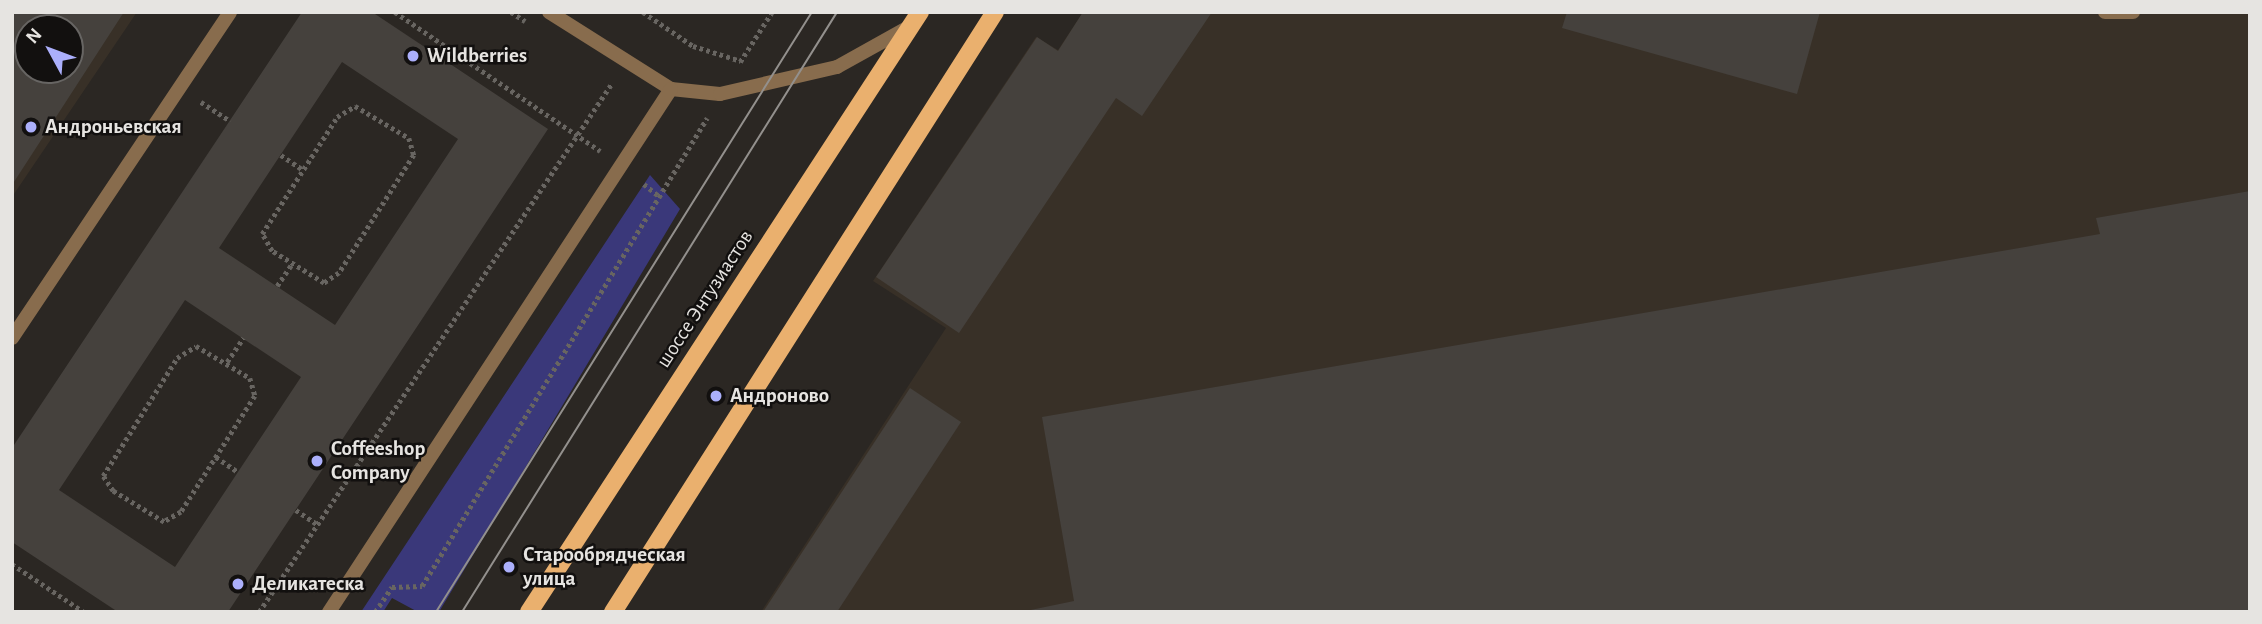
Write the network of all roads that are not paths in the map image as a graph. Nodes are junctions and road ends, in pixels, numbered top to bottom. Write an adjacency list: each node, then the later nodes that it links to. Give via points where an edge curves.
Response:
1 (230, 12): 8 (street)
2 (549, 12): 7 (street)
3 (995, 12): 11 (main road)
4 (2105, 12): 5 (street)
5 (2133, 12)
6 (915, 19): 7 (street, via 836,67 776,86 720,94); 10 (main road, шоссе Энтузиастов)
7 (671, 89): 9 (street)
8 (12, 338)
9 (328, 612)
10 (529, 612)
11 (612, 612)

